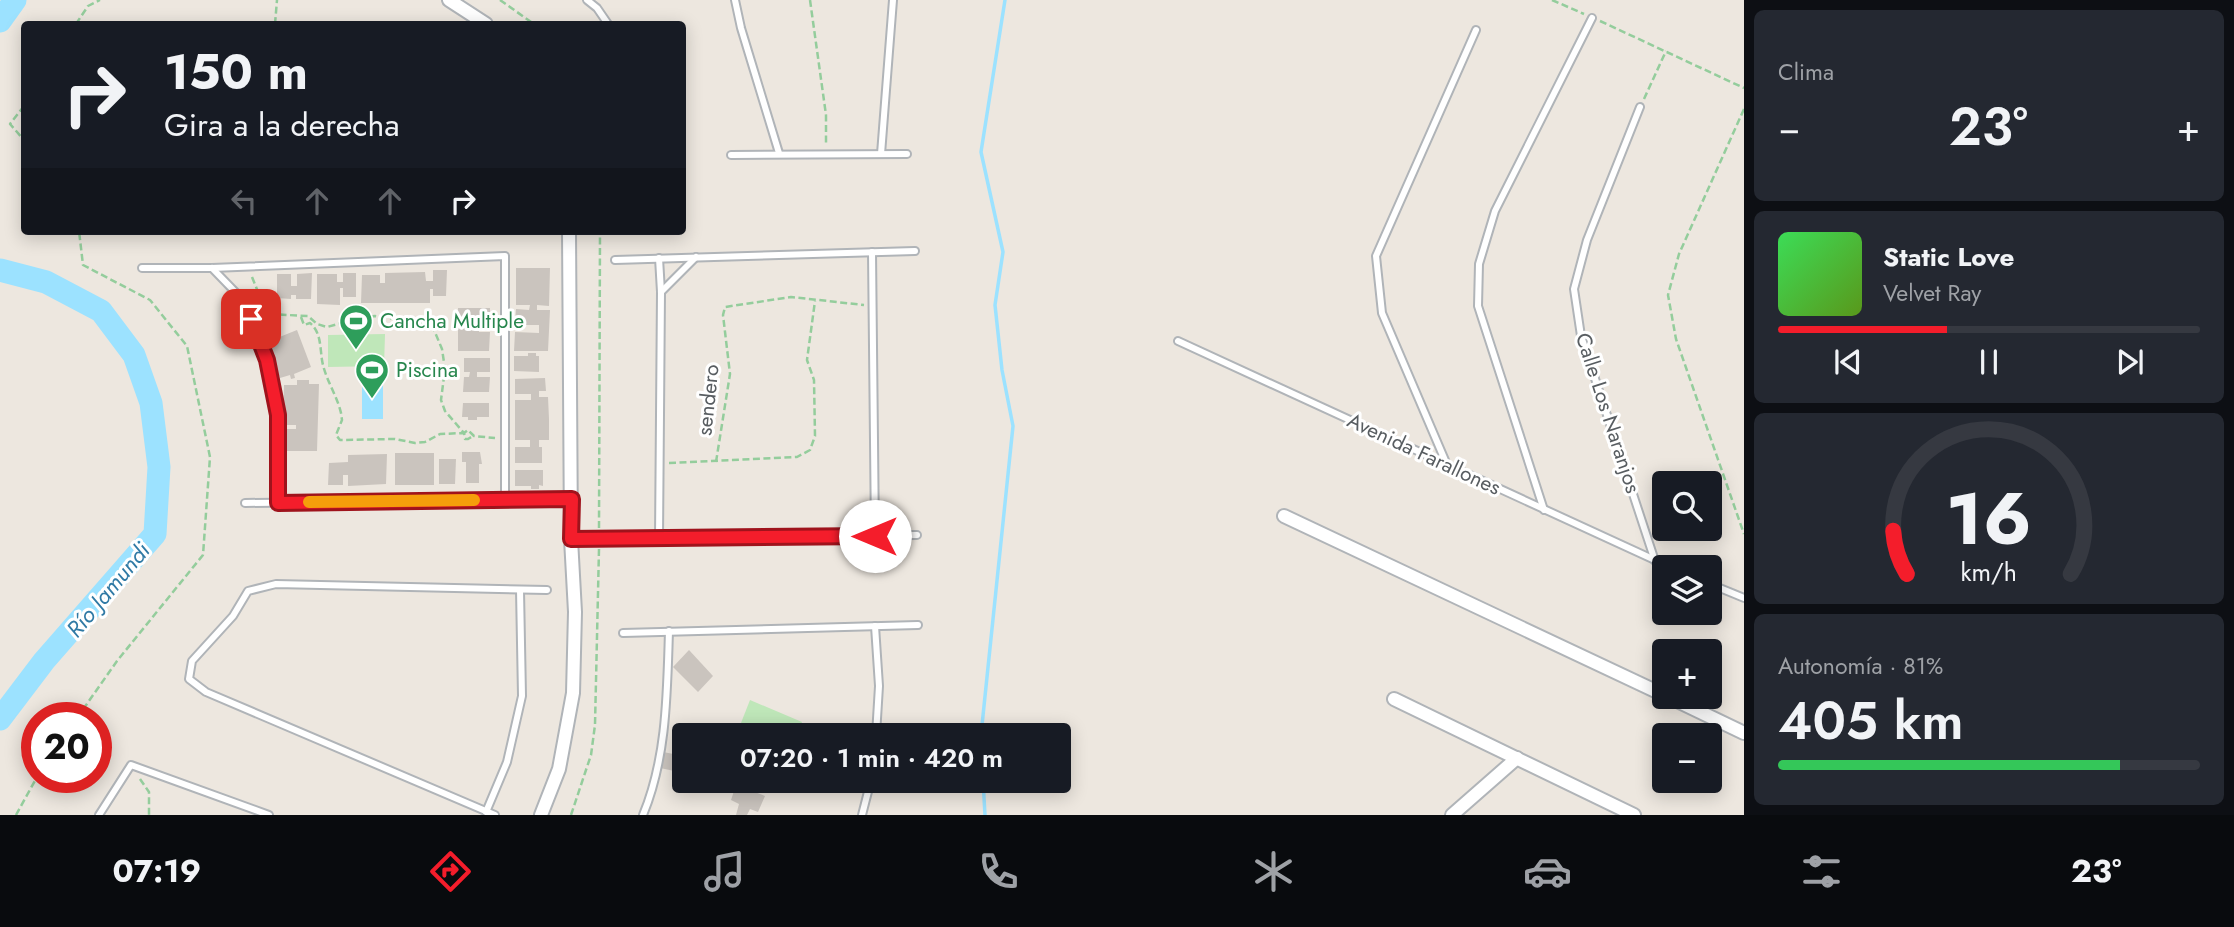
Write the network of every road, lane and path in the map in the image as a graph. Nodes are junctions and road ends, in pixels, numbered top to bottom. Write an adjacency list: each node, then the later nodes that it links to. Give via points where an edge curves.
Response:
1 (100, 0): 11 (path, via 88,6)
2 (277, 0): 12 (path)
3 (449, 0): 13 (street)
4 (500, 0): 14 (path)
5 (587, 0): 15 (lane)
6 (734, 0): 23 (lane)
7 (810, 0): 24 (path, via 826,116)
8 (893, 0): 25 (lane)
9 (1552, 0): 10 (path)
10 (1592, 18): 17 (path); 54 (lane, via 1495,211 1479,264 1478,306)
11 (78, 21)
12 (275, 21)
13 (481, 21)
14 (530, 21)
15 (606, 21)
16 (1476, 30): 49 (lane, via 1376,256 1382,313)
17 (1666, 51): 18 (path); 19 (path)
18 (1744, 88)
19 (1640, 107): 62 (lane, Calle Los Naranjos, via 1587,240 1574,289 1581,336)
20 (1744, 109): 56 (path, via 1679,254 1668,295 1676,339)
21 (21, 110): 22 (path, via 10,124)
22 (21, 137)
23 (779, 153): 24 (lane); 27 (lane)
24 (825, 154): 25 (lane)
25 (881, 154): 26 (lane)
26 (907, 154)
27 (731, 155)
28 (79, 235): 74 (path, via 83,265 150,299 187,346 210,457 203,555)
29 (569, 235): 51 (street)
30 (600, 235): 59 (path)
31 (915, 251): 32 (lane)
32 (872, 252): 33 (lane); 41 (lane)
33 (695, 257): 34 (lane); 39 (lane)
34 (659, 258): 35 (lane); 39 (lane)
35 (615, 260)
36 (248, 266): 38 (lane); 42 (path, via 267,314); 46 (lane, via 505,256)
37 (142, 268): 38 (lane)
38 (212, 268): 53 (lane, via 242,299 267,360 278,415)
39 (661, 292): 48 (lane)
40 (815, 302): 41 (path, sendero); 47 (path, sendero, via 807,360 814,380 815,436 810,450 797,457); 47 (path, sendero, via 791,297 725,307 730,374)
41 (873, 306): 58 (lane)
42 (301, 317): 44 (path, via 327,327 375,316 432,325 445,369 441,400); 44 (path, via 304,325 314,326 320,339 322,362 341,413 336,436 340,440 415,443 440,434)
43 (1178, 341): 49 (lane, Avenida Farallones)
44 (464, 433): 45 (path, via 468,430); 45 (path, via 465,439)
45 (474, 436): 46 (path)
46 (505, 439): 50 (lane)
47 (716, 462): 48 (path, sendero)
48 (659, 463): 60 (lane)
49 (1447, 465): 54 (lane, Avenida Farallones)
50 (505, 499): 51 (lane); 53 (lane)
51 (572, 499): 61 (street)
52 (245, 503): 53 (lane)
53 (278, 503)
54 (1544, 509): 63 (lane, Avenida Farallones)
55 (1284, 516): 72 (street)
56 (1744, 534)
57 (917, 535): 58 (lane)
58 (875, 536): 60 (lane)
59 (599, 538): 60 (lane); 61 (lane); 89 (path, via 595,725 591,755)
60 (659, 538)
61 (571, 539): 88 (street, via 573,693 559,769)
62 (1653, 555)
63 (1652, 560)
64 (1722, 589): 67 (lane)
65 (520, 590): 66 (lane); 82 (lane, via 522,696 507,762); 82 (lane, via 276,584 248,591 233,616 192,661 189,679 206,692)
66 (547, 590)
67 (1744, 598)
68 (918, 625): 69 (lane)
69 (875, 626): 70 (lane); 76 (lane)
70 (669, 631): 71 (lane); 90 (lane, via 667,709 654,788)
71 (623, 633)
72 (1652, 689)
73 (1394, 699): 78 (street)
74 (88, 702)
75 (1693, 709): 77 (street)
76 (877, 723)
77 (1744, 733)
78 (1517, 758): 92 (street); 93 (street)
79 (131, 765): 84 (lane); 85 (path, via 149,792); 86 (lane)
80 (28, 793): 83 (path)
81 (868, 793): 91 (lane)
82 (486, 812): 87 (lane)
83 (16, 815)
84 (99, 815)
85 (149, 815)
86 (269, 815)
87 (495, 815)
88 (541, 815)
89 (571, 815)
90 (643, 815)
91 (862, 815)
92 (1452, 815)
93 (1634, 815)

